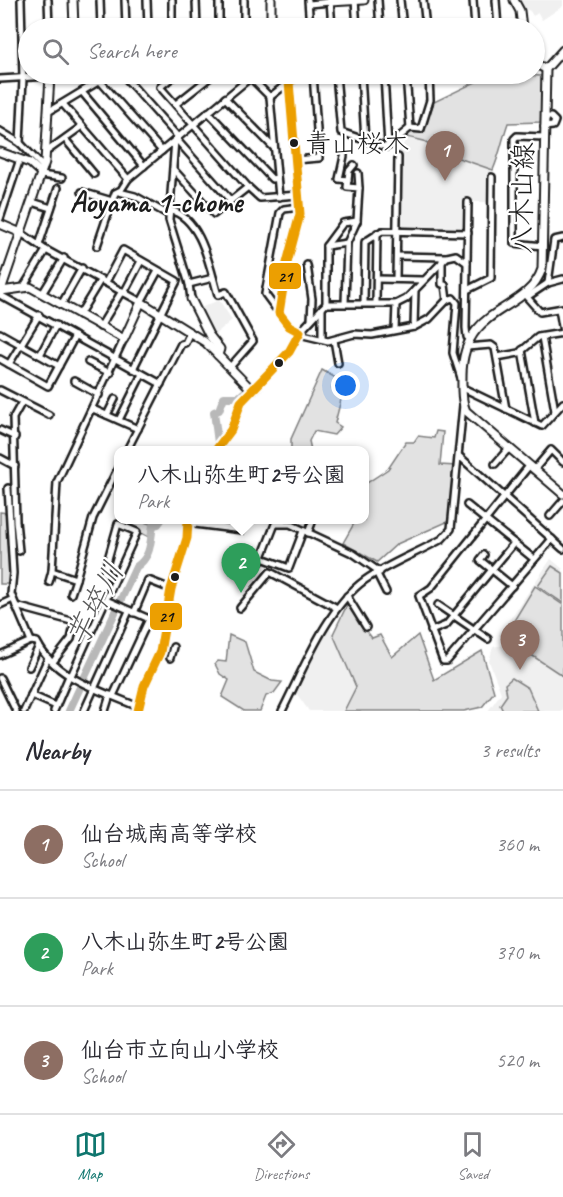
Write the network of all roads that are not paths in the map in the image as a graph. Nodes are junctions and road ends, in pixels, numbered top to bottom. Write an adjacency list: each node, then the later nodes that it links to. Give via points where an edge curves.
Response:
1 (21, 0): 22 (street)
2 (48, 0): 23 (street)
3 (73, 0): 24 (street)
4 (100, 0): 25 (street)
5 (125, 0): 26 (street)
6 (147, 0): 27 (street)
7 (172, 0): 28 (street)
8 (196, 0): 29 (street)
9 (219, 0): 30 (street)
10 (244, 0): 31 (street)
11 (271, 0): 32 (street)
12 (355, 0): 13 (street); 20 (street); 35 (street)
13 (364, 0)
14 (378, 0): 36 (street)
15 (400, 0): 37 (street)
16 (423, 0): 38 (street)
17 (473, 0): 39 (street)
18 (496, 0): 40 (street)
19 (514, 0): 41 (street)
20 (330, 1): 21 (street); 34 (street)
21 (309, 2): 33 (street)
22 (21, 18)
23 (49, 18)
24 (74, 18)
25 (101, 18)
26 (126, 18)
27 (148, 18)
28 (172, 18)
29 (197, 18)
30 (219, 18)
31 (244, 18)
32 (271, 18)
33 (310, 18)
34 (331, 18)
35 (356, 18)
36 (379, 18)
37 (402, 18)
38 (425, 18)
39 (474, 18)
40 (497, 18)
41 (521, 18)
42 (563, 50): 43 (street)
43 (545, 73): 74 (street, 八木山線)
44 (18, 78): 45 (street)
45 (0, 80)
46 (22, 84): 78 (street)
47 (50, 84): 68 (street)
48 (95, 84): 63 (street)
49 (103, 84): 81 (street)
50 (130, 84): 76 (street)
51 (164, 84): 67 (street, via 160,87)
52 (201, 84): 67 (street)
53 (240, 84): 65 (street)
54 (258, 84): 64 (street)
55 (286, 84): 64 (street)
56 (289, 84): 87 (street)
57 (314, 84): 87 (street, via 319,158)
58 (337, 84): 77 (street, via 341,132)
59 (362, 84): 77 (street)
60 (385, 84): 79 (street)
61 (407, 84): 72 (street)
62 (429, 84): 72 (street, via 430,100 421,129)
63 (82, 92): 66 (street); 89 (street)
64 (270, 97): 80 (street)
65 (225, 98): 69 (street); 80 (street)
66 (63, 104): 68 (street); 71 (street)
67 (176, 104): 70 (street)
68 (48, 112): 83 (street)
69 (208, 112): 70 (street); 96 (street, via 272,179)
70 (193, 124): 76 (street); 99 (street)
71 (82, 126): 75 (street); 97 (street)
72 (410, 128): 79 (street)
73 (0, 131): 78 (street)
74 (544, 137): 125 (street, 八木山線); 125 (street, via 514,139 514,243)
75 (65, 139): 83 (street); 93 (street)
76 (176, 139): 81 (street); 90 (street); 107 (street)
77 (365, 141): 79 (street)
78 (20, 143): 91 (street)
79 (388, 146)
80 (274, 148): 96 (street)
81 (162, 151): 89 (street)
82 (0, 152): 86 (street)
83 (46, 152): 91 (street)
84 (344, 156): 98 (street, via 339,179)
85 (398, 158): 116 (street)
86 (20, 159): 91 (street); 113 (street)
87 (295, 160): 104 (street)
88 (354, 165): 98 (street)
89 (144, 166): 97 (street)
90 (173, 169): 107 (street, via 214,214); 112 (street)
91 (42, 172): 95 (street); 108 (street)
92 (358, 173): 101 (street)
93 (94, 174)
94 (492, 177): 145 (street, via 491,278)
95 (62, 178)
96 (277, 178): 105 (street)
97 (128, 179): 103 (street)
98 (348, 180): 101 (street, via 347,187)
99 (248, 187): 105 (street, via 260,198); 107 (street)
100 (58, 188): 111 (street)
101 (358, 188): 114 (street)
102 (82, 192): 106 (street)
103 (119, 192): 106 (street); 112 (street)
104 (298, 195): 105 (street); 110 (street)
105 (279, 197)
106 (112, 201): 123 (street)
107 (231, 201)
108 (32, 202): 111 (street); 117 (street)
109 (468, 202): 119 (street)
110 (299, 207): 161 (street); 161 (street, via 280,213 265,294)
111 (51, 208): 122 (street)
112 (169, 213): 135 (street, via 176,212 201,238); 142 (street)
113 (0, 219)
114 (357, 221): 121 (street); 124 (street, via 343,223)
115 (0, 224): 117 (street)
116 (397, 231): 118 (street); 119 (street); 127 (street)
117 (21, 232): 122 (street); 147 (street)
118 (377, 233): 136 (street); 154 (street, via 365,242)
119 (468, 233): 131 (street)
120 (563, 238): 141 (street, via 554,240)
121 (347, 243): 124 (street); 153 (street)
122 (39, 245): 126 (street)
123 (97, 246)
124 (326, 246): 158 (street)
125 (543, 246): 149 (street, 八木山線, via 539,277)
126 (46, 250): 128 (street); 143 (street)
127 (397, 256): 129 (street); 137 (street)
128 (64, 258): 133 (street); 148 (street)
129 (445, 258): 131 (street, via 456,255); 140 (street); 151 (street, via 442,284)
130 (141, 261): 134 (street); 139 (street, via 123,250); 146 (street)
131 (466, 263): 145 (street)
132 (307, 265): 164 (street)
133 (82, 268): 139 (street); 157 (street)
134 (158, 271): 152 (street); 160 (street, via 177,281)
135 (213, 278): 142 (street); 191 (street, via 218,294 226,292 253,341)
136 (377, 279): 137 (street); 155 (street)
137 (396, 279): 140 (street)
138 (563, 279): 141 (street)
139 (103, 280): 146 (street); 163 (street)
140 (423, 280): 144 (street)
141 (548, 283): 149 (street)
142 (189, 284): 150 (street)
143 (24, 286): 147 (street); 148 (street)
144 (415, 290): 156 (street); 167 (street)
145 (467, 290): 177 (street)
146 (123, 292): 152 (street); 166 (street)
147 (0, 293): 162 (street)
148 (42, 294): 157 (street)
149 (525, 295): 159 (street, via 540,312); 177 (street, 八木山線, via 485,321)
150 (191, 299): 183 (street, via 220,349)
151 (447, 300): 167 (street, via 429,319); 195 (street, via 453,298 457,303 453,353)
152 (141, 302): 160 (street); 175 (street)
153 (345, 303): 154 (street); 158 (street)
154 (364, 303): 155 (street)
155 (376, 303): 156 (street)
156 (396, 304): 168 (street)
157 (61, 305): 163 (street)
158 (324, 306): 164 (street); 176 (street)
159 (561, 309): 172 (street)
160 (160, 313): 169 (street); 192 (street)
161 (279, 313): 171 (street)
162 (39, 315): 165 (street); 179 (street)
163 (79, 315): 166 (street)
164 (311, 320): 171 (street)
165 (56, 325): 173 (street); 182 (street)
166 (100, 327): 175 (street)
167 (414, 327): 168 (street)
168 (395, 330): 178 (street)
169 (190, 332): 183 (street); 197 (street)
170 (0, 333): 179 (street)
171 (300, 333): 176 (street); 200 (street, via 289,352)
172 (563, 333): 174 (street)
173 (75, 336): 186 (street); 190 (street)
174 (542, 337): 181 (street); 208 (street)
175 (124, 339): 186 (street)
176 (322, 339): 178 (street)
177 (470, 339): 180 (street, 八木山線)
178 (334, 340): 188 (street)
179 (21, 344): 182 (street); 189 (street)
180 (467, 347): 184 (street, via 491,345); 195 (street, 八木山線)
181 (522, 350): 184 (street); 212 (street)
182 (40, 355): 190 (street)
183 (218, 355): 191 (street)
184 (497, 357): 207 (street)
185 (0, 359): 189 (street)
186 (116, 359): 192 (street); 193 (street)
187 (88, 362): 193 (street)
188 (338, 363)
189 (9, 364): 190 (street, via 48,386)
190 (59, 366)
191 (230, 367): 200 (street)
192 (134, 369): 194 (street)
193 (110, 373): 201 (street)
194 (142, 374): 197 (street); 211 (street)
195 (462, 379): 198 (street, 八木山線)
196 (74, 381): 201 (street)
197 (161, 384): 213 (street)
198 (463, 388): 205 (street, 八木山線); 207 (street)
199 (0, 390): 203 (street)
200 (253, 391): 217 (street, via 241,402 231,430)
201 (99, 395): 206 (street)
202 (115, 399): 210 (street)
203 (22, 402): 209 (street); 215 (street, via 13,418)
204 (563, 403): 208 (street)
205 (463, 405): 218 (street); 219 (street)
206 (93, 409): 210 (street); 251 (street, via 57,483)
207 (506, 409): 212 (street)
208 (555, 411): 212 (street, via 543,425)
209 (49, 415)
210 (107, 415): 211 (street)
211 (119, 420): 213 (street)
212 (535, 423)
213 (138, 429): 216 (street)
214 (0, 430): 215 (street)
215 (15, 437): 223 (street)
216 (129, 446)
217 (219, 446)
218 (509, 448): 222 (street); 224 (street)
219 (459, 456): 231 (street); 252 (street, via 448,535)
220 (0, 458): 223 (street)
221 (563, 462): 224 (street, via 551,450)
222 (495, 464)
223 (15, 466): 228 (street)
224 (532, 468): 229 (street); 231 (street)
225 (114, 476): 253 (street, via 93,518)
226 (0, 484): 227 (street)
227 (8, 488): 228 (street); 232 (street)
228 (15, 491): 247 (street)
229 (563, 494)
230 (0, 496): 232 (street)
231 (505, 497): 236 (street); 244 (street)
232 (9, 498): 263 (street)
233 (563, 501): 235 (street)
234 (467, 505): 236 (street)
235 (550, 516)
236 (486, 521): 245 (street); 276 (street, via 431,588 419,596)
237 (188, 524): 259 (street, via 188,538)
238 (202, 524): 241 (street)
239 (217, 524): 241 (street)
240 (310, 524): 243 (street)
241 (216, 527): 242 (street)
242 (242, 530)
243 (306, 532): 243 (street, via 290,524 275,524 261,560 289,568); 252 (street, via 354,554)
244 (552, 539): 246 (street); 249 (street)
245 (514, 543): 249 (street); 250 (street)
246 (563, 549)
247 (19, 551)
248 (484, 555): 250 (street, via 480,560)
249 (534, 559): 257 (street)
250 (492, 569): 257 (street); 258 (street)
251 (52, 571): 253 (street); 255 (street)
252 (378, 573): 260 (street); 262 (street)
253 (76, 579): 261 (street)
254 (115, 580): 254 (street, via 137,532 118,524 104,573); 264 (street)
255 (49, 582)
256 (469, 582): 258 (street)
257 (512, 586): 275 (street)
258 (476, 587): 271 (street)
259 (171, 589): 270 (street, via 148,580); 273 (street)
260 (386, 592)
261 (71, 594)
262 (347, 596): 269 (street); 274 (street)
263 (13, 599): 265 (street); 267 (street)
264 (106, 600): 270 (street); 285 (street)
265 (0, 605)
266 (438, 605): 271 (street)
267 (16, 606): 278 (street); 283 (street, via 75,622 71,639)
268 (240, 608): 269 (street, via 270,572)
269 (337, 608): 296 (street)
270 (132, 612): 272 (street); 287 (street)
271 (454, 615): 275 (street); 276 (street, via 446,625)
272 (149, 619): 273 (street); 289 (street)
273 (163, 625): 281 (street)
274 (366, 627)
275 (476, 630): 276 (street, via 447,661 443,660); 277 (street)
276 (431, 631)
277 (488, 639)
278 (32, 641): 279 (street); 282 (street)
279 (39, 646): 283 (street); 284 (street)
280 (173, 647): 281 (street, via 171,657)
281 (160, 652): 291 (street)
282 (0, 655)
283 (50, 660): 285 (street); 288 (street)
284 (29, 667)
285 (70, 676): 287 (street); 290 (street)
286 (0, 678): 292 (street)
287 (93, 687): 289 (street); 294 (street)
288 (31, 695): 290 (street); 293 (street)
289 (112, 695): 291 (street); 295 (street)
290 (55, 709)
291 (138, 709)
292 (16, 711)
293 (24, 711)
294 (84, 711)
295 (105, 711)
296 (282, 711)

